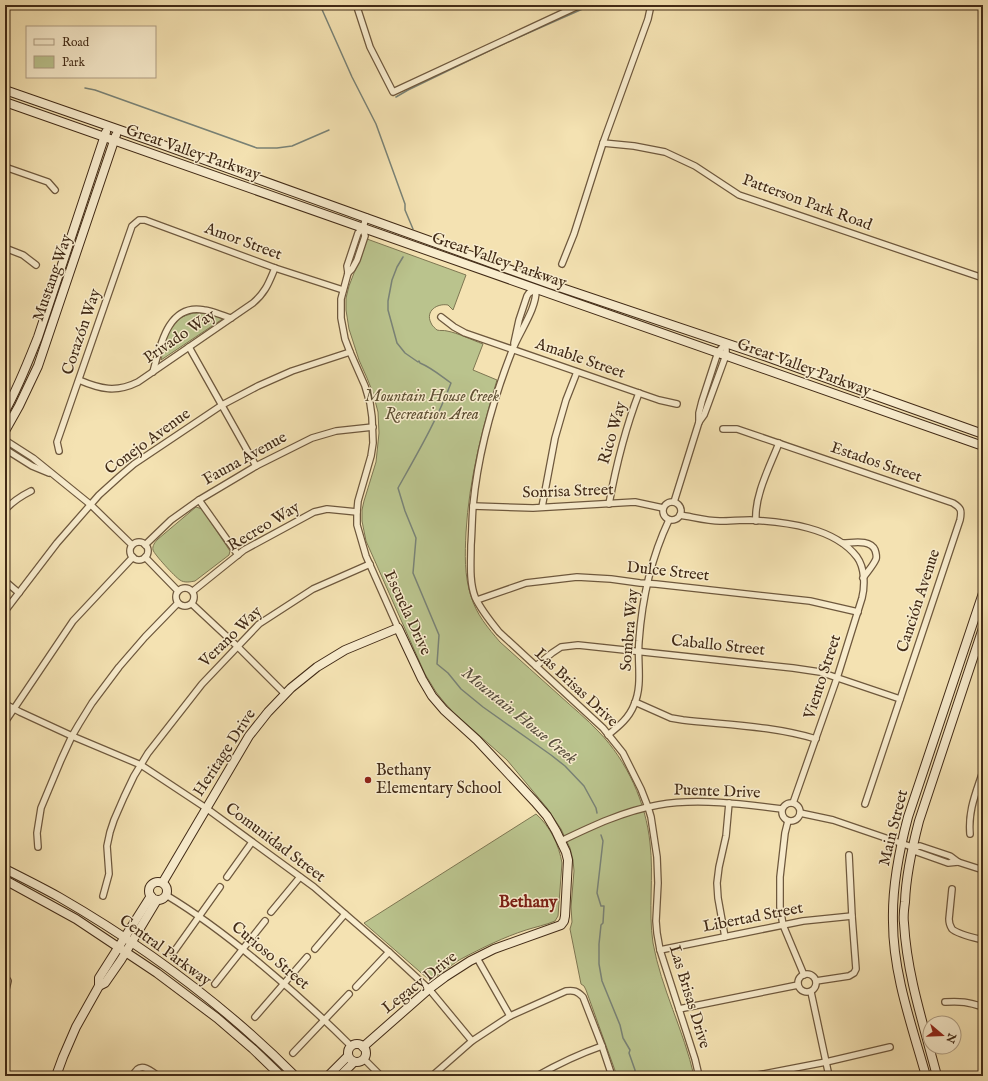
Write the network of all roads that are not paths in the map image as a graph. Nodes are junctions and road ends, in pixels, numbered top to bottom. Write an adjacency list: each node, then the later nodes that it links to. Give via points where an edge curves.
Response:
1 (357, 5): 2 (street, via 370,48 393,92)
2 (580, 5)
3 (651, 5): 10 (street)
4 (5, 90): 6 (street, Great Valley Parkway)
5 (5, 102): 8 (street, Great Valley Parkway)
6 (108, 126): 7 (street, Great Valley Parkway); 8 (street, Mustang Way)
7 (118, 129): 9 (street, Mustang Way); 13 (street, Great Valley Parkway)
8 (104, 136): 9 (street, Great Valley Parkway); 37 (street, Mustang Way, via 38,337)
9 (114, 140): 15 (street, Great Valley Parkway); 41 (street, Mustang Way, via 38,366)
10 (603, 143): 17 (street); 20 (street, Patterson Park Road, via 665,152 694,166 739,195)
11 (5, 167): 12 (street, via 48,182)
12 (55, 190)
13 (366, 217): 15 (street, Escuela Drive); 21 (street, Great Valley Parkway)
14 (136, 223): 19 (street, Amor Street, via 145,220); 33 (street, Corazón Way, via 132,226)
15 (363, 228): 22 (street, Great Valley Parkway); 23 (street, Escuela Drive, via 358,233 352,250)
16 (5, 248): 18 (street, via 23,255)
17 (562, 264)
18 (36, 265)
19 (275, 268): 23 (street, Amor Street); 25 (street, Privado Way, via 261,297)
20 (983, 278)
21 (550, 284): 22 (street); 26 (street, Great Valley Parkway)
22 (536, 289): 28 (street, Las Brisas Drive, via 527,296); 30 (street, Great Valley Parkway)
23 (343, 290): 29 (street, Escuela Drive, via 341,318)
24 (441, 316): 28 (street, Amable Street, via 465,333)
25 (231, 318): 27 (street, Privado Way); 31 (street, via 192,309 178,315 164,333)
26 (726, 343): 30 (street); 42 (street, Great Valley Parkway)
27 (189, 347): 31 (street, Privado Way); 36 (street)
28 (513, 349): 32 (street, Amable Street); 55 (street, Las Brisas Drive, via 492,409)
29 (350, 352): 36 (street, Conejo Avenue, via 258,386); 39 (street, Escuela Drive, via 365,386)
30 (722, 354): 38 (street, via 707,407); 38 (street, via 702,401); 45 (street, Great Valley Parkway)
31 (153, 372): 33 (street, Privado Way, via 122,388 106,389)
32 (577, 372): 34 (street, Amable Street); 56 (street, via 555,438)
33 (79, 380): 47 (street, Corazón Way, via 57,442)
34 (639, 393): 35 (street, Amable Street); 53 (street, Rico Way, via 623,439)
35 (677, 404)
36 (222, 405): 48 (street); 54 (street, Conejo Avenue, via 134,464)
37 (5, 411)
38 (699, 422): 52 (street)
39 (373, 427): 48 (street, Fauna Avenue, via 336,431 312,438); 59 (street, Escuela Drive, via 371,456)
40 (723, 429): 44 (street, Estados Street, via 737,429)
41 (5, 431)
42 (983, 434)
43 (5, 440): 49 (street, via 33,458)
44 (779, 443): 60 (street, Estados Street, via 952,503 959,506); 63 (street, via 757,504)
45 (983, 446)
46 (5, 449): 49 (street)
47 (59, 451)
48 (256, 466): 51 (street, Fauna Avenue)
49 (54, 476): 54 (street)
50 (31, 491): 58 (street, via 18,498)
51 (199, 500): 66 (street, Fauna Avenue, via 171,520); 67 (street)
52 (674, 502): 57 (street, via 668,502); 61 (street, via 680,507)
53 (609, 504): 56 (street, Sonrisa Street); 57 (street, Sonrisa Street, via 636,502)
54 (91, 505): 65 (street); 77 (street, Conejo Avenue)
55 (473, 506): 56 (street, Sonrisa Street); 78 (street, Las Brisas Drive, via 470,568)
56 (542, 507)
57 (663, 508): 62 (street, via 663,515)
58 (5, 510)
59 (357, 512): 67 (street, Recreo Way, via 327,509 314,512); 70 (street, Escuela Drive, via 361,541)
60 (961, 512): 90 (street, Canción Avenue)
61 (680, 515): 62 (street, via 675,520); 63 (street, via 718,521)
62 (669, 520): 73 (street, Sombra Way, via 655,554)
63 (756, 521): 64 (street, via 789,524 820,532)
64 (843, 543): 71 (street, Viento Street, via 858,558); 71 (street, via 868,544 876,552 876,558)
65 (132, 545): 66 (street, via 137,542); 68 (street)
66 (145, 545): 69 (street, via 148,552)
67 (238, 555): 75 (street, Recreo Way)
68 (132, 557): 69 (street, via 138,560); 93 (street, via 73,621)
69 (145, 557): 74 (street)
70 (370, 564): 83 (street, Escuela Drive); 85 (street, Verano Way, via 313,589 259,624)
71 (863, 578): 82 (street, Viento Street, via 864,587)
72 (5, 581): 77 (street)
73 (648, 583): 78 (street, Dulce Street, via 577,577 526,583); 82 (street, Dulce Street, via 810,601); 86 (street, Sombra Way, via 641,620)
74 (178, 591): 75 (street, via 184,588); 79 (street)
75 (193, 591): 80 (street, via 195,599)
76 (983, 592): 113 (street, Main Street)
77 (19, 593): 81 (street, Conejo Avenue)
78 (477, 600): 87 (street, Las Brisas Drive, via 499,632)
79 (178, 603): 80 (street, via 187,606); 96 (street, via 119,667 92,703)
80 (192, 604): 85 (street)
81 (5, 611)
82 (858, 612): 88 (street, Viento Street)
83 (398, 628): 89 (street, Heritage Drive, via 345,650 317,667); 111 (street, Escuela Drive, via 432,696 535,802 547,816)
84 (983, 628): 115 (street, Main Street)
85 (238, 646): 89 (street); 98 (street, Verano Way, via 202,684)
86 (639, 651): 87 (street, Caballo Street, via 578,645 561,647); 88 (street, Caballo Street, via 793,668 820,672); 91 (street, Sombra Way)
87 (536, 666): 95 (street, Las Brisas Drive)
88 (837, 678): 90 (street, Caballo Street); 97 (street, Viento Street)
89 (285, 694): 106 (street, Heritage Drive, via 249,736)
90 (900, 699): 104 (street, Canción Avenue)
91 (635, 702): 95 (street, Sombra Way, via 627,717); 97 (street, via 671,718 778,730)
92 (5, 704): 93 (street, Comunidad Street)
93 (13, 709): 94 (street); 96 (street, Comunidad Street)
94 (5, 722)
95 (608, 735): 105 (street, Las Brisas Drive, via 623,753)
96 (72, 736): 98 (street, Comunidad Street); 114 (street, via 41,808 37,833)
97 (816, 739): 103 (street, Viento Street)
98 (141, 764): 106 (street, Comunidad Street); 126 (street, Verano Way, via 110,832 107,846 109,874)
99 (983, 771): 100 (street)
100 (976, 790): 101 (street); 110 (street, via 970,814)
101 (983, 793)
102 (729, 803): 105 (street, Puente Drive, via 680,802); 107 (street, Puente Drive); 135 (street, via 717,883)
103 (793, 803): 107 (street, via 787,803); 108 (street, via 798,806)
104 (865, 804)
105 (648, 807): 111 (street, Puente Drive); 141 (street, Las Brisas Drive, via 657,857 656,921)
106 (206, 808): 112 (street, Comunidad Street); 122 (street, Heritage Drive)
107 (782, 809): 109 (street, via 782,816)
108 (800, 813): 109 (street, via 796,820); 113 (street, via 833,820)
109 (788, 821): 134 (street, via 780,877)
110 (970, 834)
111 (561, 841): 133 (street, Escuela Drive, via 568,860)
112 (252, 842): 119 (street); 120 (street, Comunidad Street)
113 (901, 844): 115 (street); 186 (street, Main Street, via 892,922 895,952)
114 (38, 847)
115 (912, 847): 118 (street, via 920,846); 187 (street, Main Street, via 905,897 906,951 912,985)
116 (849, 855): 131 (street)
117 (5, 869): 137 (street, Central Parkway, via 59,898)
118 (983, 870)
119 (227, 877)
120 (300, 877): 128 (street); 129 (street, Comunidad Street)
121 (5, 880): 140 (street, Central Parkway, via 76,918)
122 (163, 882): 125 (street, via 167,887); 127 (street, Heritage Drive, via 156,881 151,885 149,891)
123 (220, 887): 130 (street)
124 (952, 889): 136 (street, via 949,919 951,928)
125 (166, 895): 127 (street, Heritage Drive, via 163,898); 130 (street, Curioso Street)
126 (103, 896)
127 (154, 898): 137 (street, Heritage Drive)
128 (271, 912)
129 (345, 914): 139 (street); 142 (street, Comunidad Street)
130 (199, 916): 138 (street, Curioso Street); 143 (street)
131 (852, 916): 134 (street, Libertad Street); 148 (street, via 856,964 854,973)
132 (264, 921): 138 (street)
133 (564, 921): 145 (street, Legacy Drive, via 561,926 494,949)
134 (783, 925): 135 (street, Libertad Street); 146 (street)
135 (724, 937): 141 (street, Libertad Street)
136 (983, 940)
137 (128, 941): 140 (street, Heritage Drive); 176 (street, Central Parkway, via 223,1010)
138 (242, 949): 149 (street); 150 (street, Curioso Street)
139 (315, 949)
140 (122, 950): 172 (street, Heritage Drive, via 100,978 99,986 76,1027); 175 (street, Central Parkway, via 217,1018)
141 (660, 950): 159 (street, Las Brisas Drive)
142 (388, 952): 152 (street); 153 (street, Comunidad Street)
143 (173, 953)
144 (307, 957): 150 (street)
145 (477, 958): 153 (street, Legacy Drive); 160 (street)
146 (804, 975): 148 (street, via 813,976); 151 (street, via 799,979)
147 (5, 977): 155 (street, via 8,981)
148 (816, 982): 154 (street)
149 (215, 984)
150 (284, 984): 161 (street); 162 (street, Curioso Street)
151 (798, 985): 154 (street, via 803,992); 159 (street)
152 (356, 987)
153 (429, 989): 163 (street, Comunidad Street); 166 (street, Legacy Drive)
154 (811, 992): 171 (street)
155 (5, 993)
156 (349, 994): 162 (street)
157 (945, 1002): 158 (street, via 959,1001)
158 (983, 1007)
159 (679, 1008): 183 (street, Las Brisas Drive)
160 (510, 1016): 163 (street); 165 (street, via 566,991 574,990 583,997)
161 (255, 1017)
162 (325, 1020): 164 (street, Curioso Street); 168 (street)
163 (472, 1041): 180 (street)
164 (351, 1046): 166 (street, via 359,1044); 169 (street, via 348,1051)
165 (602, 1046): 181 (street, via 557,1064); 182 (street)
166 (364, 1047): 170 (street)
167 (890, 1047): 171 (street)
168 (294, 1053)
169 (351, 1059): 170 (street, via 360,1062); 177 (street); 178 (street)
170 (364, 1059): 179 (street)
171 (826, 1062): 184 (street); 185 (street)
172 (56, 1076)
173 (133, 1076): 174 (street, via 137,1069 145,1067)
174 (158, 1076)
175 (281, 1076)
176 (295, 1076)
177 (328, 1076)
178 (340, 1076)
179 (381, 1076)
180 (432, 1076)
181 (537, 1076)
182 (612, 1076)
183 (698, 1076)
184 (753, 1076)
185 (829, 1076)
186 (926, 1076)
187 (937, 1076)

